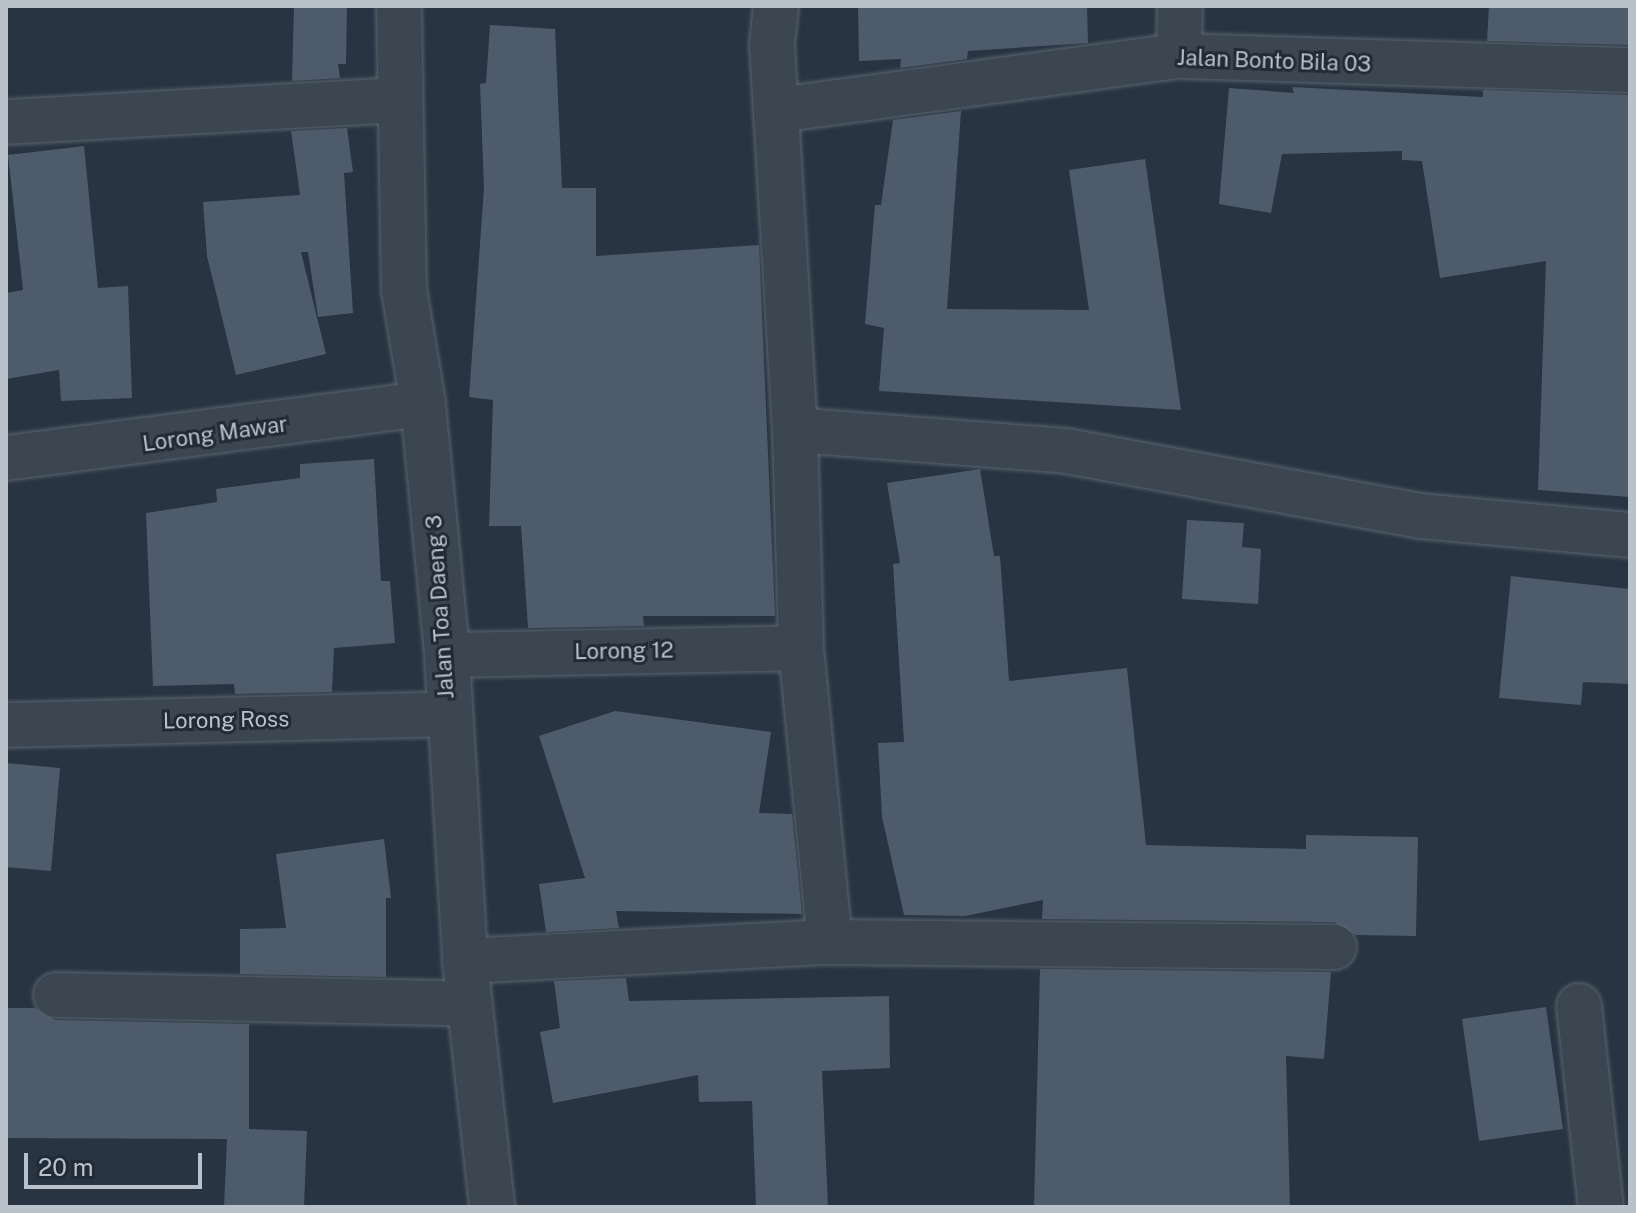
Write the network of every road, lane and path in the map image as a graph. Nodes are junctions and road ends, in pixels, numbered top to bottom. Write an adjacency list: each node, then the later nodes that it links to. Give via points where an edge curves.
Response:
1 (399, 6): 6 (street, Jalan Toa Daeng 3)
2 (776, 6): 7 (street)
3 (1180, 6): 4 (street)
4 (1179, 56): 5 (street, Jalan Bonto Bila 03); 7 (street, Jalan Bonto Bila 03)
5 (1630, 70)
6 (399, 100): 8 (street); 9 (street, Jalan Toa Daeng 3, via 404,290)
7 (778, 110): 10 (street)
8 (6, 122)
9 (423, 404): 11 (street, Lorong Mawar); 14 (street, Jalan Toa Daeng 3)
10 (795, 430): 12 (street, via 1067,451 1420,516); 13 (street)
11 (6, 458)
12 (1630, 535)
13 (801, 648): 14 (street, Lorong 12); 17 (street)
14 (447, 655): 15 (street, Jalan Toa Daeng 3)
15 (446, 714): 16 (street, Lorong Ross); 19 (street, Jalan Toa Daeng 3)
16 (6, 725)
17 (830, 942): 18 (street); 19 (street)
18 (1334, 947)
19 (467, 983): 20 (street); 22 (street, Jalan Toa Daeng 3)
20 (56, 995)
21 (1579, 1006): 23 (street)
22 (492, 1207)
23 (1601, 1207)

